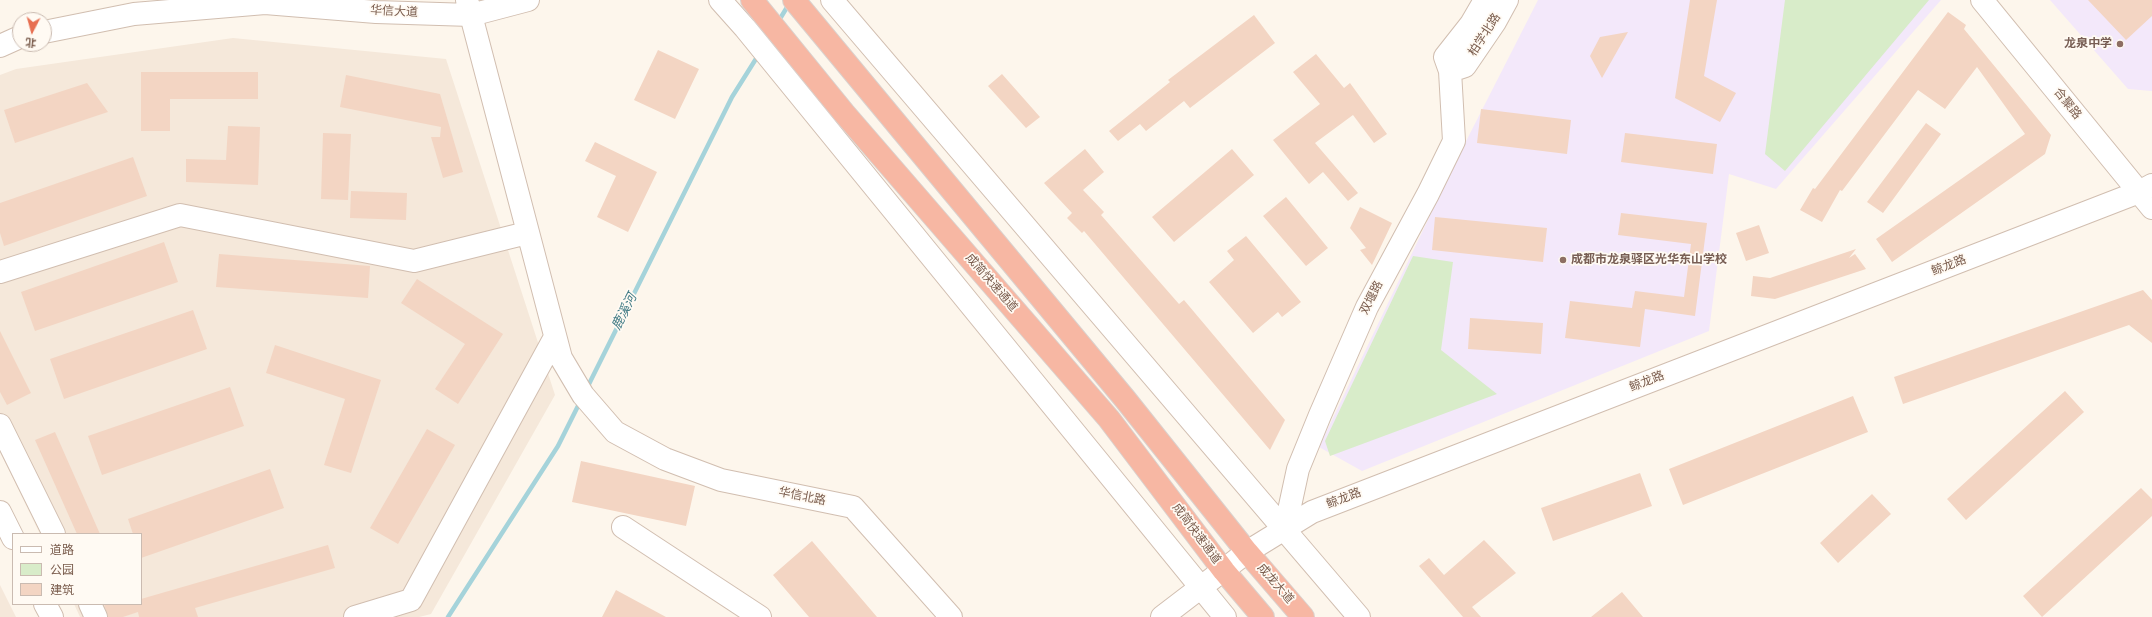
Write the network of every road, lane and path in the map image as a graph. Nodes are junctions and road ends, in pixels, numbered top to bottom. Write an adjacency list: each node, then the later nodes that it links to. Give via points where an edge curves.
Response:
1 (528, 0): 9 (street, 华信大道)
2 (720, 0): 26 (street)
3 (752, 0): 25 (highway, 成简快速通道, via 844,114 1109,419)
4 (794, 0): 24 (highway, via 1125,399)
5 (1485, 0): 13 (street, 柏学北路, via 1471,24 1445,57)
6 (1507, 0): 13 (street, 柏学北路, via 1496,22 1466,66)
7 (1982, 0): 14 (street, 合聚路)
8 (834, 3): 21 (street)
9 (469, 8): 10 (street, 华信大道, via 376,12 265,3 134,14); 15 (street)
10 (52, 30)
11 (12, 41): 12 (street)
12 (0, 46)
13 (1450, 71): 21 (street, 双堰路, via 1454,141 1367,307 1298,469)
14 (2148, 195): 21 (street, 鲸龙路, via 1312,512)
15 (527, 233): 16 (street, via 414,261 180,215); 17 (street)
16 (0, 272)
17 (555, 337): 31 (street, via 411,600); 33 (street, 华信北路, via 561,358 583,395 615,432 665,459 721,480 852,507)
18 (0, 426): 22 (street)
19 (0, 512): 23 (street)
20 (623, 527): 32 (street)
21 (1284, 529): 24 (street, 鲸龙路); 38 (street)
22 (54, 533)
23 (12, 536)
24 (1247, 552): 25 (street, 鲸龙路); 37 (highway, 成龙大道)
25 (1224, 571): 26 (street, 鲸龙路); 36 (highway)
26 (1200, 587): 34 (street, 鲸龙路); 35 (street)
27 (46, 605): 29 (street)
28 (90, 605): 30 (street)
29 (52, 617)
30 (96, 617)
31 (355, 617)
32 (760, 617)
33 (952, 617)
34 (1162, 617)
35 (1225, 617)
36 (1263, 617)
37 (1303, 617)
38 (1359, 617)

